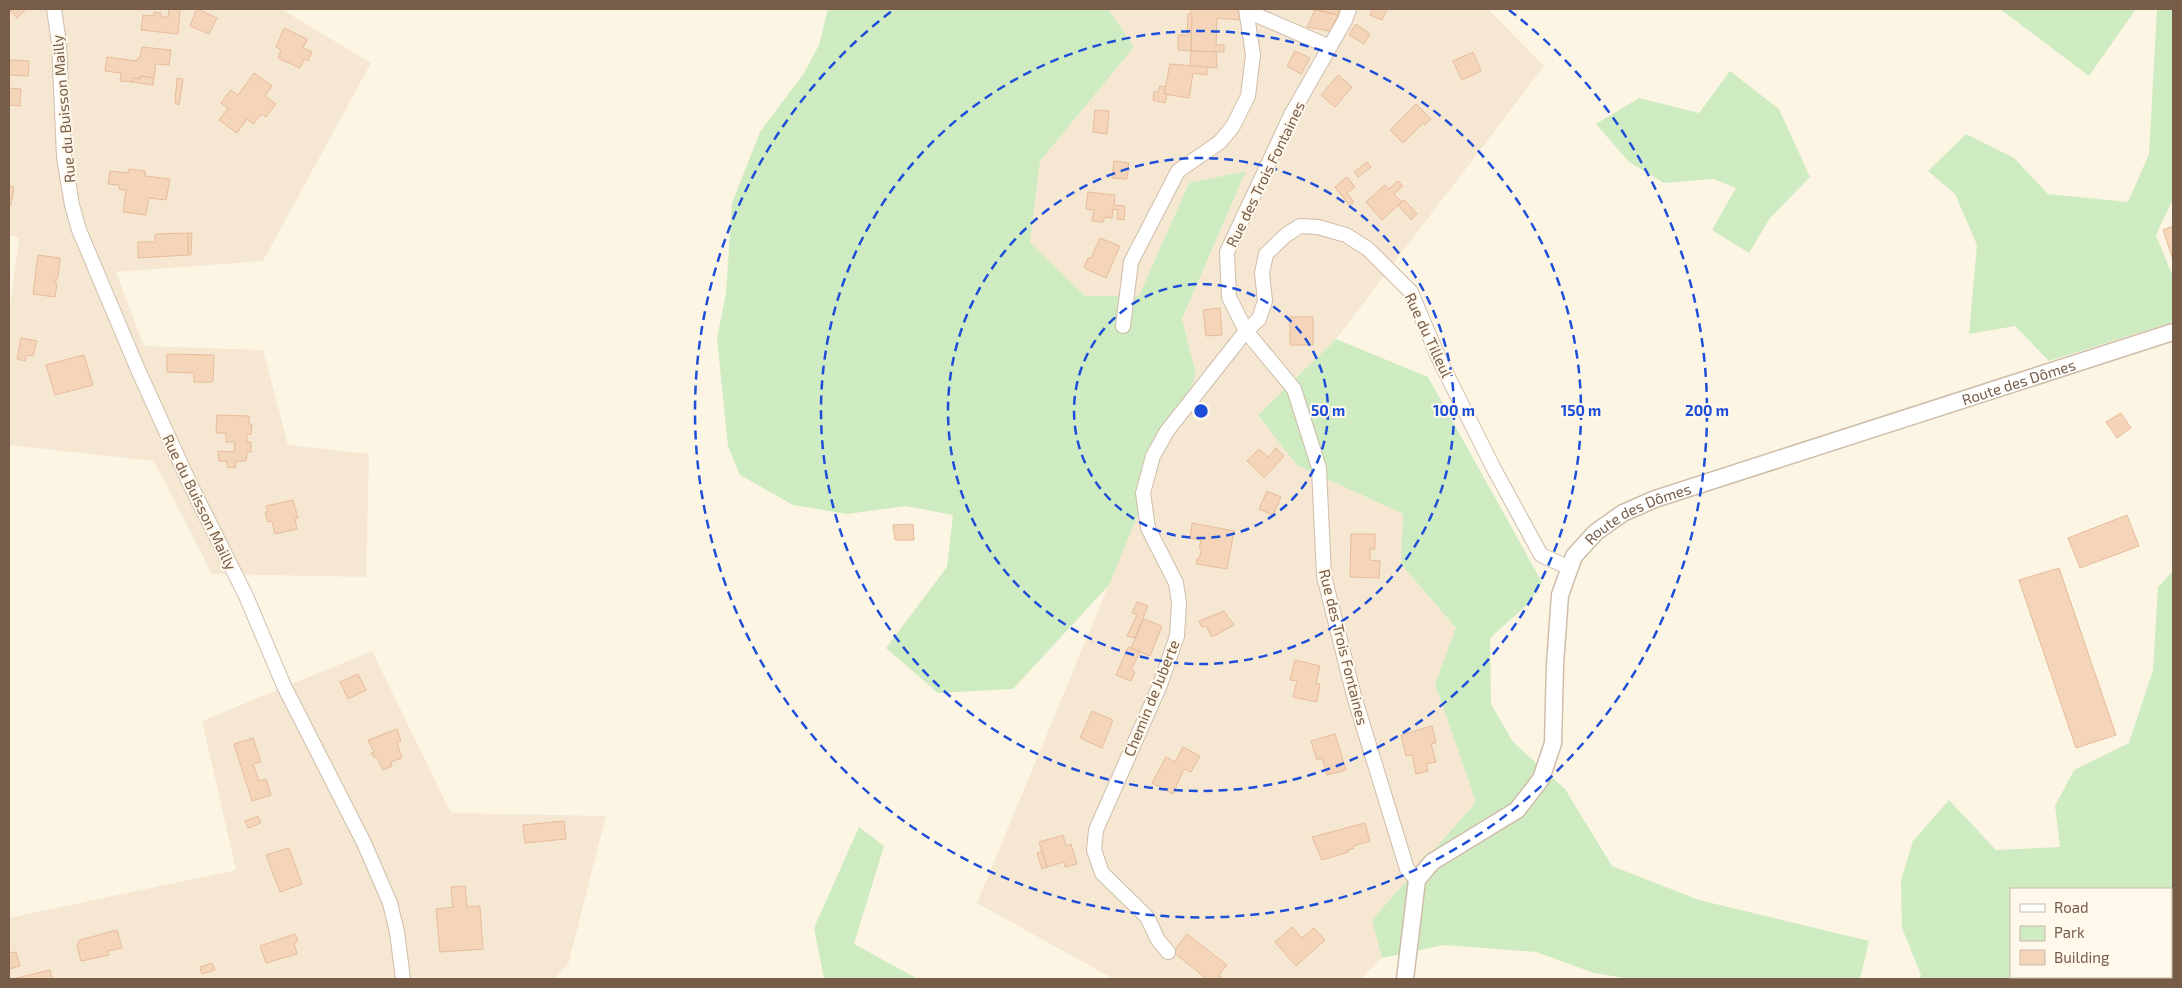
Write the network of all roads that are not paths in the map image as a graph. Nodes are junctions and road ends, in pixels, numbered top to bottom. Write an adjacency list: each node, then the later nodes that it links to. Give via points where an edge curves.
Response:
1 (54, 9): 11 (street, Rue du Buisson Mailly, via 59,43 64,157 79,230 117,322 246,596 284,686 368,851 390,902)
2 (1349, 9): 4 (street, Rue des Trois Fontaines)
3 (1247, 10): 4 (street); 5 (street, via 1253,55 1248,96 1233,126 1220,142 1178,171 1131,262)
4 (1330, 47): 6 (street, Rue des Trois Fontaines, via 1291,115 1227,252 1229,297)
5 (1123, 326)
6 (1246, 331): 8 (street, Rue du Tilleul, via 1259,319 1265,301 1262,273 1266,254 1286,235 1300,226 1318,227 1346,235 1368,249 1411,292 1438,358 1541,555); 9 (street, Rue des Trois Fontaines, via 1294,389 1319,468 1324,576 1349,677 1407,869); 10 (street, Chemin de Juberte, via 1166,431 1154,456 1144,493 1148,528 1176,583 1179,603 1177,636 1160,685 1096,830 1094,850 1102,873 1147,917)
7 (2173, 332): 8 (street, Route des Dômes, via 1655,499 1623,513 1596,532 1574,556)
8 (1570, 568): 9 (street, Route des Dômes, via 1560,595 1553,743 1541,779 1517,810 1432,862)
9 (1417, 880): 12 (street)
10 (1168, 952)
11 (403, 979)
12 (1405, 979)

